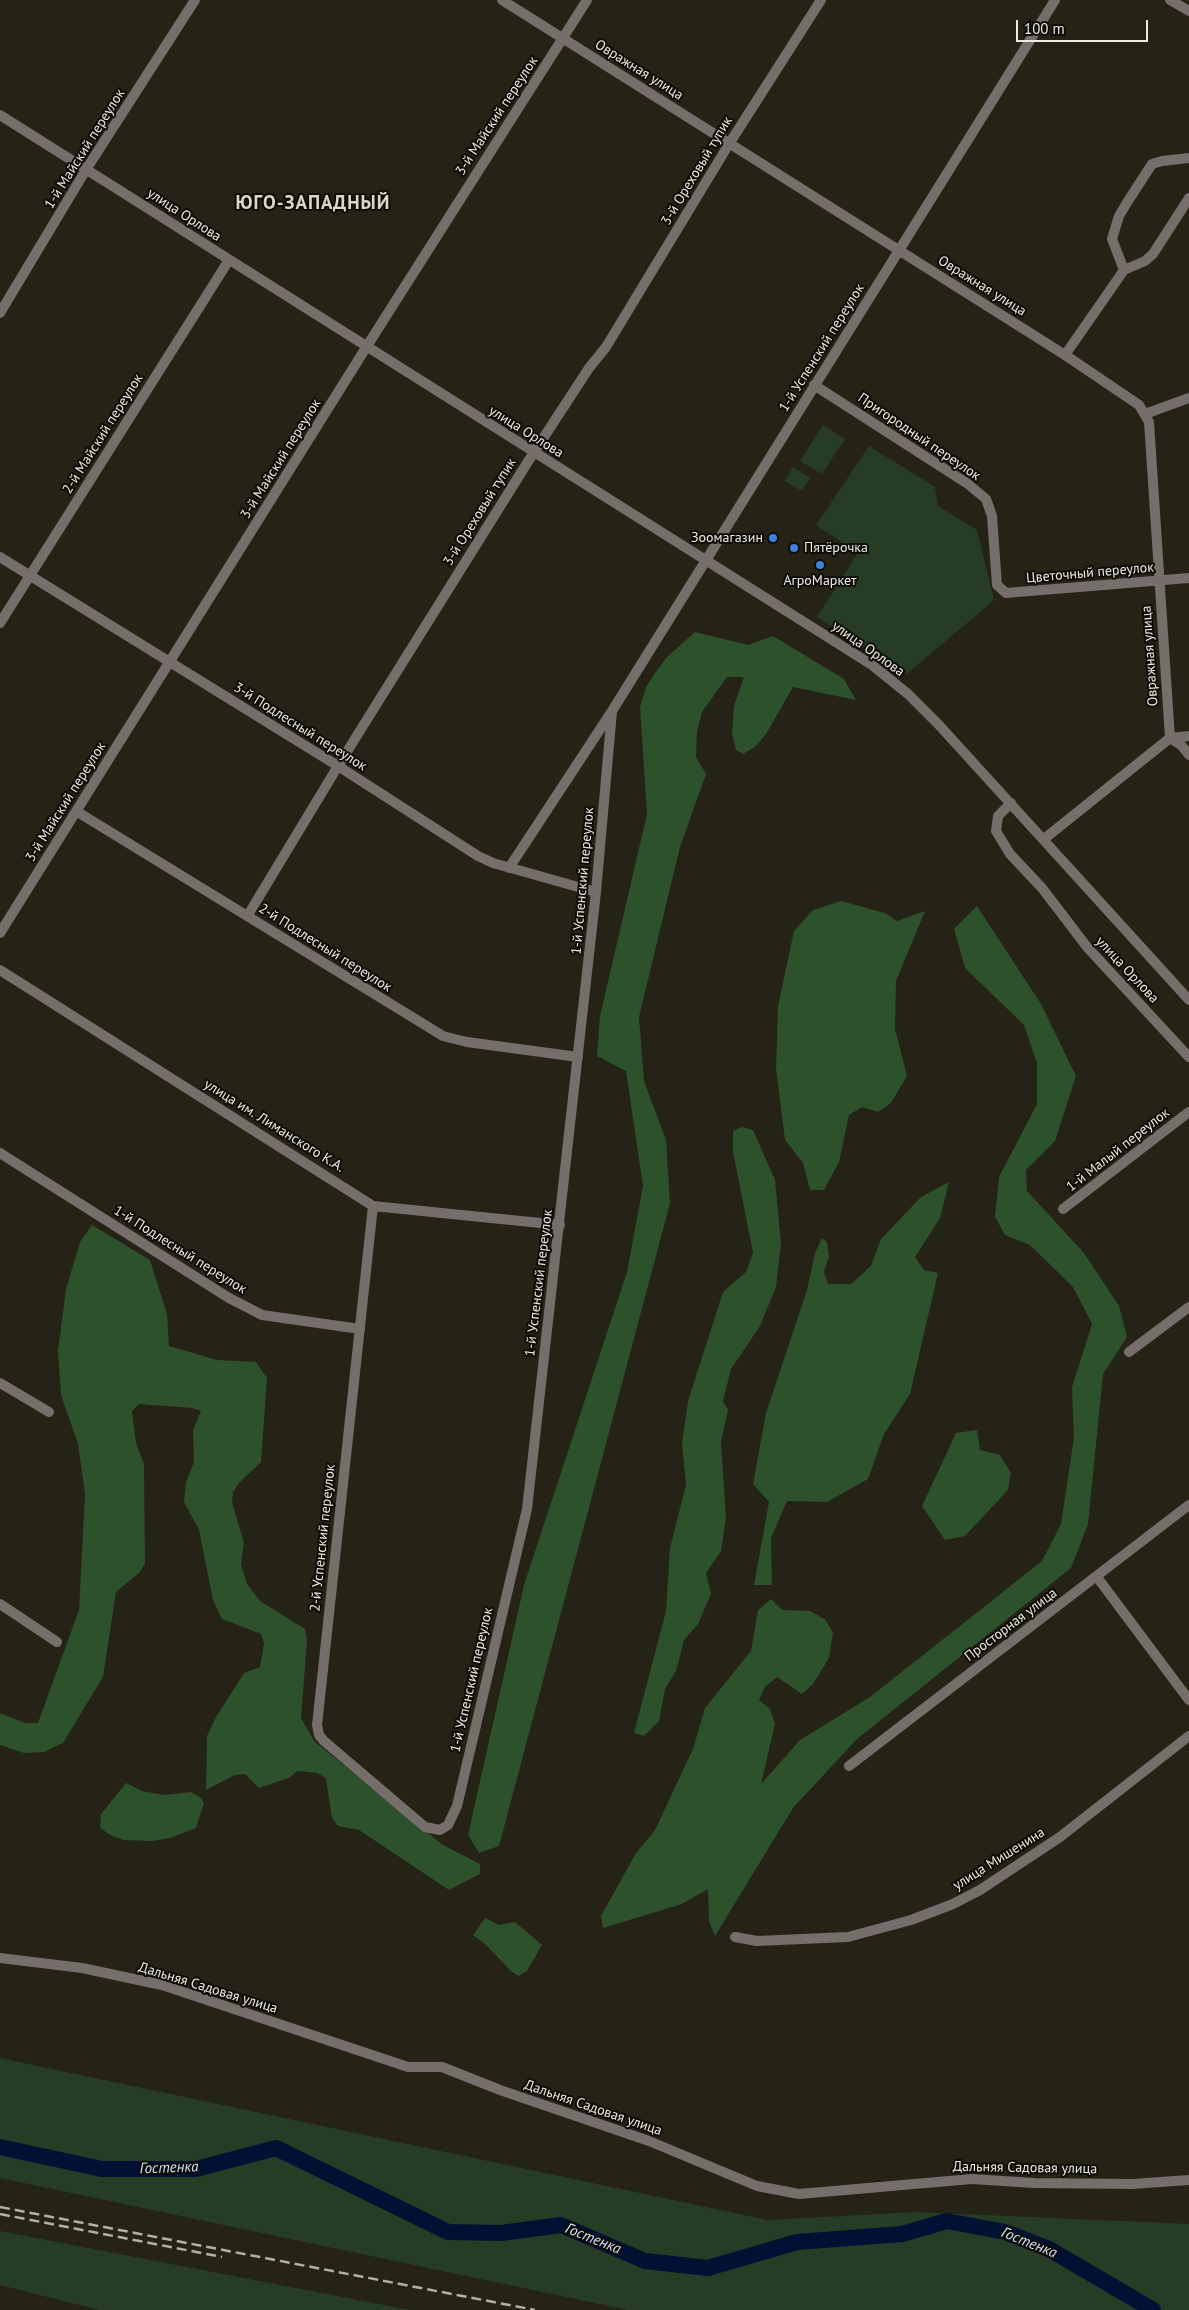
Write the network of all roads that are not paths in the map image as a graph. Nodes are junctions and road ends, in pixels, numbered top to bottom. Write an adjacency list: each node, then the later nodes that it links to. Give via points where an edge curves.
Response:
1 (196, 0): 12 (street, 1-й Майский переулок)
2 (502, 0): 8 (street, Овражная улица)
3 (587, 0): 8 (street, 3-й Майский переулок)
4 (821, 0): 10 (street, 3-й Ореховый тупик)
5 (1055, 0): 14 (street, 1-й Успенский переулок)
6 (1170, 0): 7 (street)
7 (1189, 11)
8 (563, 38): 10 (street, Овражная улица); 18 (street, 3-й Майский переулок)
9 (0, 115): 12 (street, улица Орлова)
10 (729, 144): 14 (street, Овражная улица); 23 (street, 3-й Ореховый тупик, via 606,347)
11 (1189, 158): 16 (street, via 1152,164 1119,216 1112,238)
12 (87, 168): 15 (street, улица Орлова); 17 (street, 1-й Майский переулок)
13 (1189, 198): 16 (street, via 1153,254)
14 (900, 251): 19 (street, Овражная улица); 20 (street, 1-й Успенский переулок)
15 (229, 260): 18 (street, улица Орлова); 26 (street, 2-й Майский переулок)
16 (1124, 270): 19 (street)
17 (0, 313)
18 (367, 346): 23 (street, улица Орлова); 31 (street, 3-й Майский переулок)
19 (1065, 355): 22 (street, Овражная улица, via 1140,405)
20 (814, 385): 25 (street, 1-й Успенский переулок); 29 (street, Пригородный переулок, via 968,484 986,499 992,516)
21 (1189, 398): 22 (street)
22 (1145, 414): 28 (street, Овражная улица, via 1149,422)
23 (534, 453): 25 (street, улица Орлова); 36 (street, 3-й Ореховый тупик)
24 (0, 557): 26 (street, 3-й Подлесный переулок)
25 (705, 560): 32 (street, 1-й Успенский переулок); 37 (street, улица Орлова, via 872,665 939,725)
26 (29, 576): 30 (street, 2-й Майский переулок); 31 (street, 3-й Подлесный переулок)
27 (1189, 578): 28 (street, Цветочный переулок)
28 (1159, 580): 29 (street, Цветочный переулок, via 1019,593 1006,593); 34 (street, Овражная улица)
29 (997, 585)
30 (0, 623)
31 (170, 662): 36 (street, 3-й Подлесный переулок); 38 (street, 3-й Майский переулок)
32 (612, 710): 40 (street, 1-й Успенский переулок); 41 (street, 1-й Успенский переулок)
33 (1189, 736): 34 (street)
34 (1170, 738): 35 (street); 39 (street)
35 (1189, 755)
36 (338, 766): 40 (street, 3-й Подлесный переулок, via 478,856); 42 (street, 3-й Ореховый тупик)
37 (1012, 803): 39 (street, улица Орлова); 47 (street, улица Орлова, via 998,816 996,831 1010,854 1042,888 1087,947)
38 (76, 811): 42 (street, 2-й Подлесный переулок); 43 (street, 3-й Майский переулок)
39 (1044, 839): 45 (street, улица Орлова)
40 (509, 868): 41 (street, 3-й Подлесный переулок)
41 (596, 892): 46 (street, 1-й Успенский переулок)
42 (248, 915): 46 (street, 2-й Подлесный переулок, via 443,1036)
43 (0, 933)
44 (0, 970): 50 (street, улица им. Лиманского К.А.)
45 (1189, 1000)
46 (578, 1057): 52 (street, 1-й Успенский переулок)
47 (1189, 1057)
48 (1189, 1112): 51 (street, 1-й Малый переулок)
49 (0, 1152): 54 (street, 1-й Подлесный переулок, via 229,1298 262,1315)
50 (373, 1206): 52 (street, улица им. Лиманского К.А.); 54 (street, 2-й Успенский переулок)
51 (1063, 1209)
52 (560, 1225): 65 (street, 1-й Успенский переулок, via 527,1509 457,1806 448,1825 440,1830)
53 (1189, 1307): 55 (street)
54 (360, 1330): 65 (street, 2-й Успенский переулок, via 317,1725 324,1741)
55 (1129, 1352)
56 (0, 1383): 57 (street)
57 (48, 1412)
58 (1189, 1505): 59 (street, Просторная улица)
59 (1097, 1577): 62 (street); 64 (street, Просторная улица)
60 (0, 1604): 61 (street)
61 (57, 1642)
62 (1189, 1700)
63 (1189, 1736): 66 (street, улица Мишенина, via 1060,1836 980,1890 953,1904 911,1920 848,1937 757,1941)
64 (849, 1766)
65 (425, 1827)
66 (736, 1937)
67 (0, 1958): 68 (street, Дальняя Садовая улица, via 82,1968 162,1985 408,2067 442,2067 648,2141 756,2186 799,2194 972,2179 1122,2184)
68 (1189, 2180)

